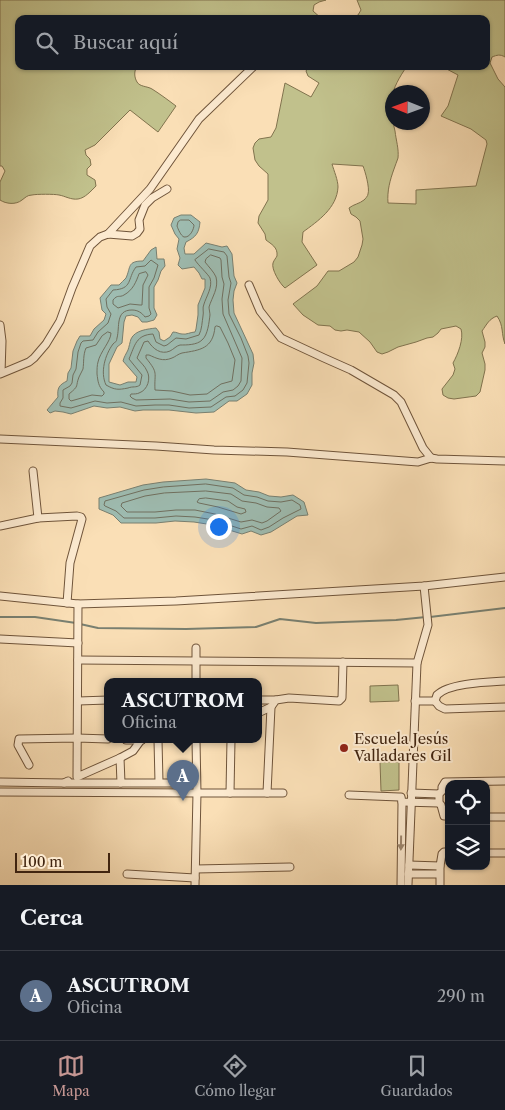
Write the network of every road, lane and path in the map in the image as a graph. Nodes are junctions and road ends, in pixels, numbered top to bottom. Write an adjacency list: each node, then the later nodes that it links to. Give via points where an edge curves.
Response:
1 (250, 70): 3 (street, via 199,119 150,189)
2 (168, 189): 3 (street, via 145,205 137,234)
3 (108, 234): 6 (street, via 90,246 60,321 46,344 28,362)
4 (249, 285): 8 (street, via 260,311 282,338 351,370 394,395)
5 (0, 324): 6 (street)
6 (0, 374)
7 (0, 439): 8 (street, via 287,452 418,462)
8 (431, 458): 9 (street)
9 (505, 461)
10 (33, 472): 11 (street)
11 (38, 518): 12 (street); 16 (street, via 81,516 70,563)
12 (0, 526)
13 (505, 577): 14 (street)
14 (424, 586): 17 (street); 24 (street, via 428,625)
15 (0, 596): 16 (street)
16 (67, 603): 17 (street)
17 (78, 606): 19 (street)
18 (0, 639): 19 (street)
19 (78, 640): 21 (street)
20 (196, 648): 22 (street)
21 (78, 660): 22 (street); 30 (street)
22 (197, 662): 23 (street); 25 (street)
23 (343, 662): 24 (street); 29 (street, via 341,700)
24 (416, 663): 31 (street)
25 (196, 678)
26 (505, 681): 32 (street, via 444,690)
27 (104, 700): 30 (street)
28 (262, 700): 29 (street)
29 (276, 700): 33 (street)
30 (78, 701): 36 (street)
31 (415, 701): 32 (street); 55 (street)
32 (435, 701): 34 (street, via 445,709)
33 (271, 707): 35 (street); 53 (street)
34 (505, 707)
35 (262, 711)
36 (77, 738): 37 (street); 43 (street, via 19,739 18,744); 44 (street)
37 (104, 739)
38 (139, 743): 42 (street)
39 (158, 743): 47 (street)
40 (196, 743): 50 (street)
41 (231, 743): 52 (street)
42 (120, 758): 44 (street); 49 (street)
43 (29, 765)
44 (77, 777): 48 (street)
45 (505, 781): 57 (street, via 444,782)
46 (0, 782): 48 (street)
47 (159, 782): 49 (street); 50 (street)
48 (64, 783): 49 (street)
49 (120, 783)
50 (196, 783): 56 (street)
51 (0, 792): 56 (street)
52 (230, 793): 53 (street); 56 (street)
53 (267, 793): 54 (street)
54 (283, 793)
55 (411, 793): 57 (street); 60 (street)
56 (197, 794): 70 (street)
57 (439, 794): 61 (street)
58 (349, 795): 59 (street, via 401,797)
59 (402, 802): 60 (street); 75 (street, one-way to 75)
60 (411, 803): 61 (street); 68 (street)
61 (439, 803): 62 (street)
62 (445, 816)
63 (490, 817): 64 (street)
64 (505, 817)
65 (445, 852): 71 (street)
66 (490, 853): 67 (street)
67 (505, 853)
68 (408, 865): 71 (street); 73 (street)
69 (290, 867): 70 (street)
70 (196, 869): 74 (street)
71 (439, 870): 73 (street); 77 (street)
72 (126, 874): 74 (street)
73 (408, 874): 76 (street)
74 (195, 881)
75 (400, 885)
76 (408, 885)
77 (440, 885)

